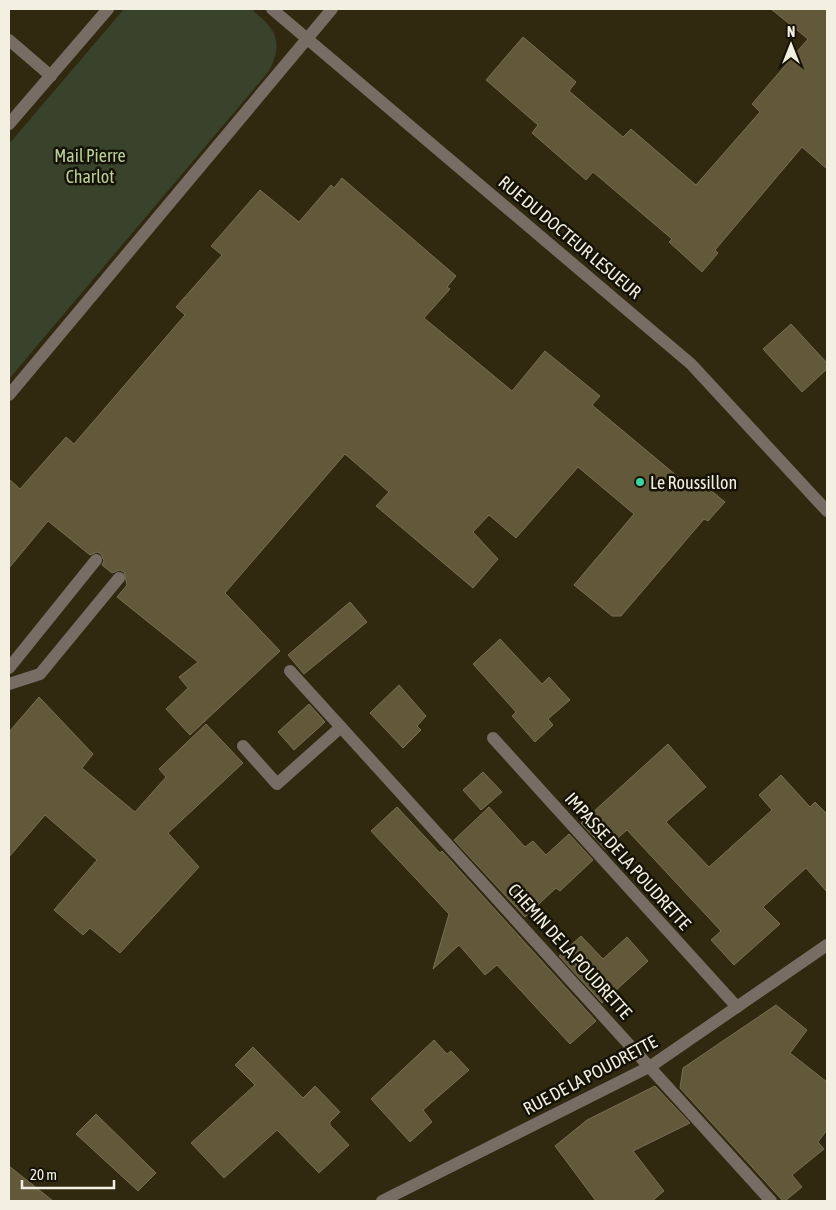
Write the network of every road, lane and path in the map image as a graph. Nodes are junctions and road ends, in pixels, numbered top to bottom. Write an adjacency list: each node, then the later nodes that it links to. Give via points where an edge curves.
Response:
1 (108, 9): 6 (street)
2 (272, 9): 4 (street, RUE DU DOCTEUR LESUEUR)
3 (332, 9): 4 (street)
4 (307, 39): 8 (street); 9 (street, RUE DU DOCTEUR LESUEUR, via 691,364)
5 (9, 40): 6 (street)
6 (51, 76): 7 (street)
7 (9, 124)
8 (9, 395)
9 (827, 511)
10 (96, 560): 12 (street)
11 (119, 578): 14 (street, via 40,674)
12 (9, 668)
13 (290, 671): 15 (street, CHEMIN DE LA POUDRETTE)
14 (9, 684)
15 (341, 727): 17 (street, via 277,784); 20 (street, CHEMIN DE LA POUDRETTE)
16 (493, 738): 19 (street, IMPASSE DE LA POUDRETTE)
17 (243, 746)
18 (827, 945): 19 (street, RUE DE LA POUDRETTE)
19 (737, 1007): 20 (street, RUE DE LA POUDRETTE)
20 (651, 1066): 21 (street, RUE DE LA POUDRETTE); 22 (street, CHEMIN DE LA POUDRETTE)
21 (382, 1201)
22 (771, 1201)

